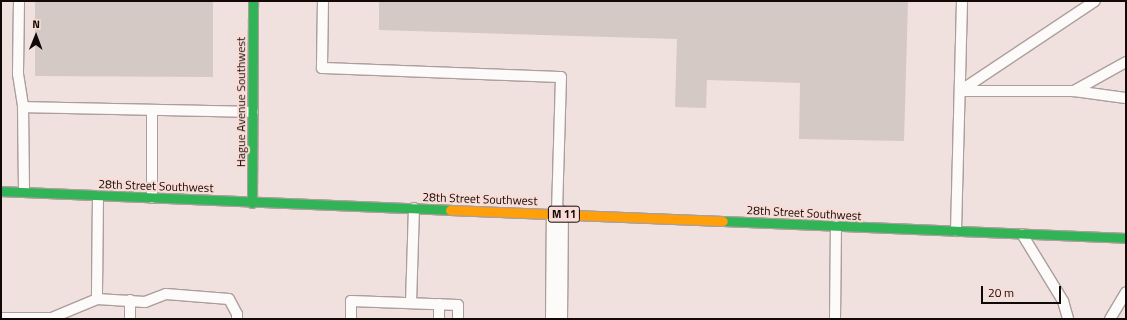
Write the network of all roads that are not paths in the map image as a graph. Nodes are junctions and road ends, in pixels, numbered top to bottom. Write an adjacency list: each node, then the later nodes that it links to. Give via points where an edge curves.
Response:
1 (19, 1): 10 (lane, via 18,74)
2 (253, 1): 12 (main road, Hague Avenue Southwest)
3 (323, 1): 19 (lane, via 322,68 561,77)
4 (962, 1): 7 (lane)
5 (1095, 1): 7 (lane)
6 (1126, 62): 8 (lane)
7 (960, 91): 8 (lane); 21 (lane)
8 (1074, 91): 9 (lane)
9 (1126, 98)
10 (23, 107): 11 (lane); 14 (lane)
11 (152, 110): 12 (lane); 16 (lane)
12 (253, 112): 17 (main road, Hague Avenue Southwest)
13 (1, 191): 14 (main road, 28th Street Southwest / M 11)
14 (24, 192): 15 (main road, 28th Street Southwest / M 11)
15 (98, 196): 16 (main road, 28th Street Southwest / M 11); 25 (lane)
16 (152, 198): 17 (main road, 28th Street Southwest / M 11)
17 (252, 202): 18 (main road, 28th Street Southwest / M 11)
18 (414, 208): 19 (main road, 28th Street Southwest / M 11); 27 (lane)
19 (557, 214): 20 (main road, 28th Street Southwest / M 11); 36 (street)
20 (836, 226): 21 (main road, 28th Street Southwest / M 11); 37 (lane)
21 (956, 231): 22 (main road, 28th Street Southwest / M 11)
22 (1022, 234): 23 (main road, 28th Street Southwest / M 11); 38 (lane, via 1063,301)
23 (1126, 238)
24 (1126, 292): 39 (lane)
25 (97, 299): 26 (lane); 30 (lane)
26 (130, 300): 31 (lane); 32 (lane, via 145,302 166,294 228,299 237,314)
27 (411, 303): 28 (lane); 33 (lane, via 351,301)
28 (439, 304): 34 (lane); 35 (lane, via 458,305)
29 (1, 318): 30 (lane)
30 (49, 319)
31 (130, 319)
32 (237, 319)
33 (351, 319)
34 (439, 319)
35 (458, 319)
36 (556, 319)
37 (835, 319)
38 (1068, 319)
39 (1110, 319)

